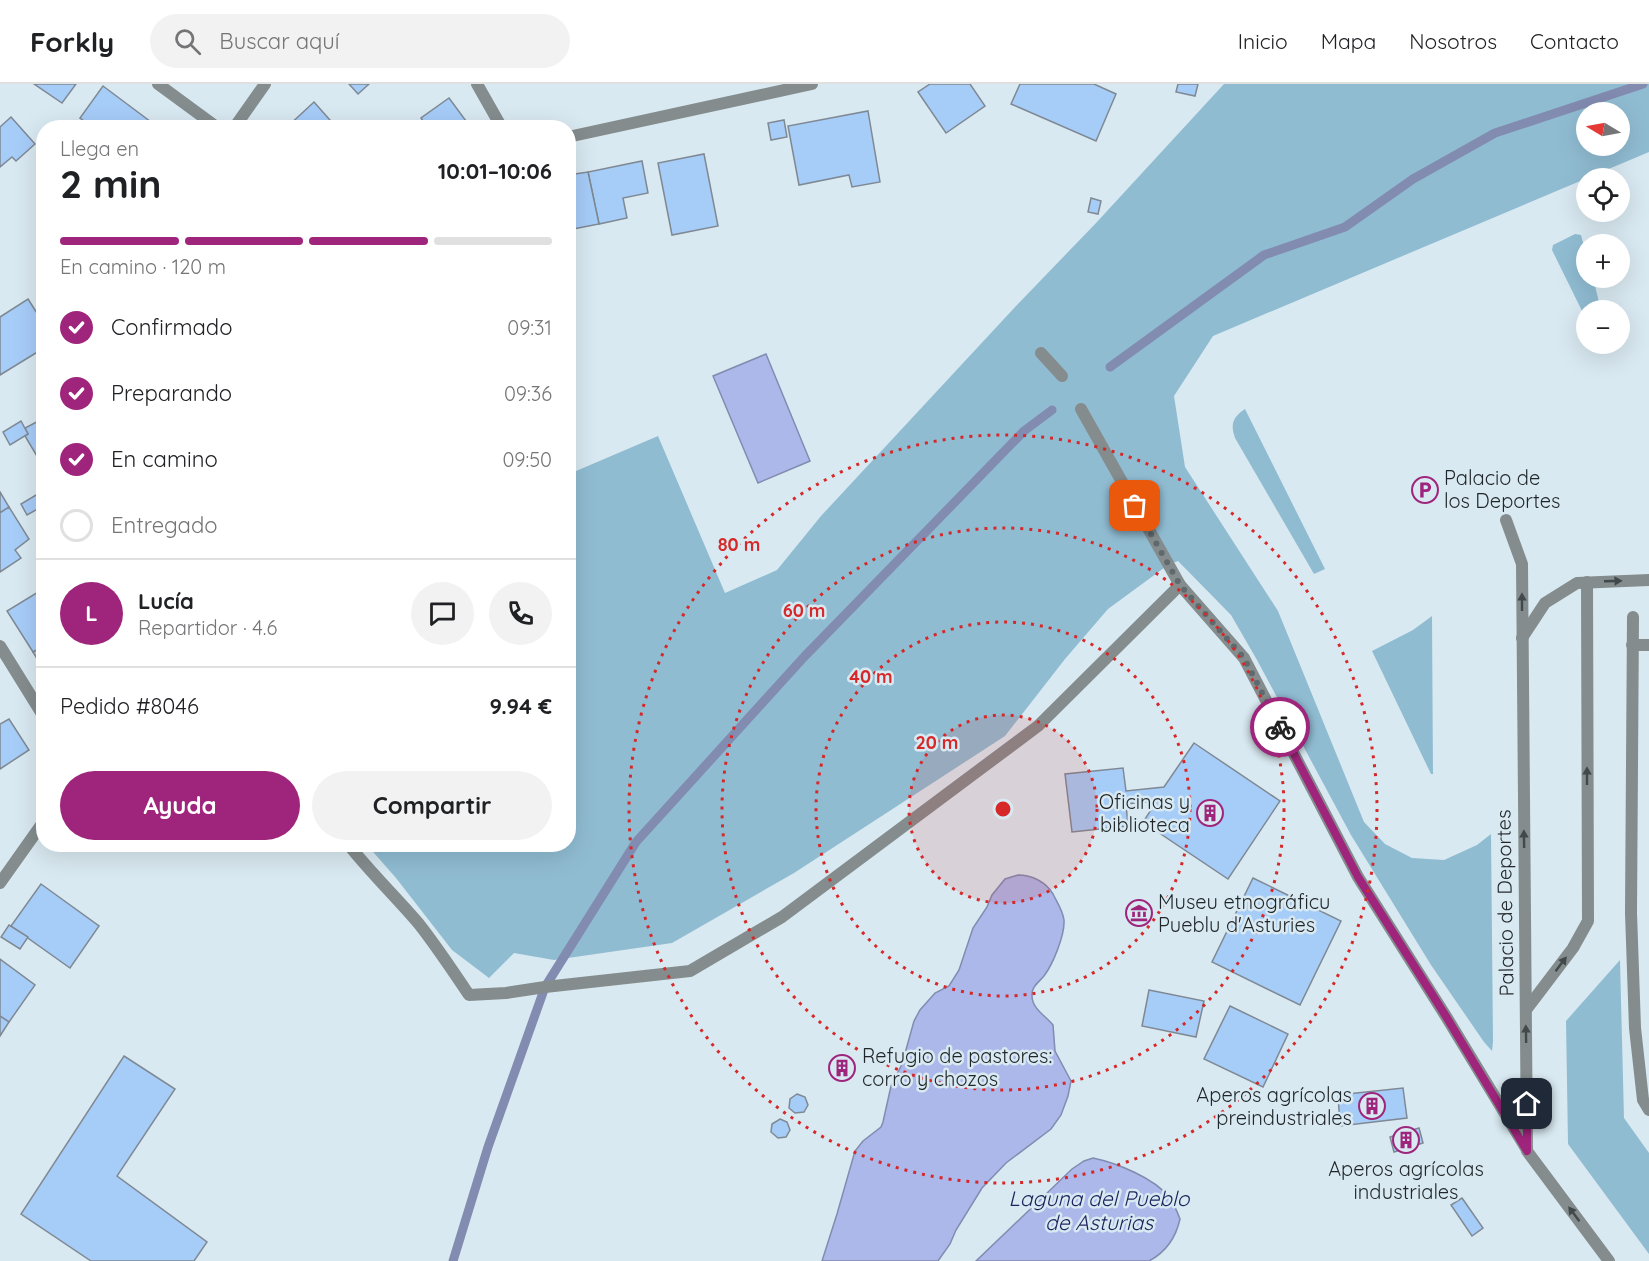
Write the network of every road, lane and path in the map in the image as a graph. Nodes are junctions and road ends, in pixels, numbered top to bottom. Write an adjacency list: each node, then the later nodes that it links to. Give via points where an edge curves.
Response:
1 (158, 84): 5 (street)
2 (265, 84): 6 (street)
3 (477, 84): 7 (street)
4 (812, 84): 8 (street)
5 (207, 120)
6 (240, 120)
7 (497, 120)
8 (576, 135)
9 (1041, 353): 10 (street)
10 (1062, 376)
11 (1081, 409): 15 (street)
12 (1506, 520): 17 (street, Palacio de Deportes, one-way to 12, via 1522,564)
13 (1649, 580): 14 (street, one-way to 13)
14 (1582, 582): 17 (street, via 1545,603); 25 (street, one-way to 14, via 1573,948 1588,921)
15 (1180, 585): 23 (street, via 1038,726 782,917 690,970 469,995 418,923); 27 (street, via 1244,658 1358,877)
16 (1632, 617): 18 (street)
17 (1522, 639): 25 (street, Palacio de Deportes, one-way to 17)
18 (1632, 645): 19 (street); 26 (street, via 1630,913 1635,1028 1643,1100)
19 (1649, 645)
20 (0, 646): 21 (street)
21 (36, 704)
22 (36, 832): 24 (street)
23 (355, 852)
24 (0, 882)
25 (1526, 1010): 27 (street, Palacio de Deportes, one-way to 25)
26 (1649, 1110)
27 (1527, 1151): 28 (street, one-way to 27)
28 (1609, 1261)

